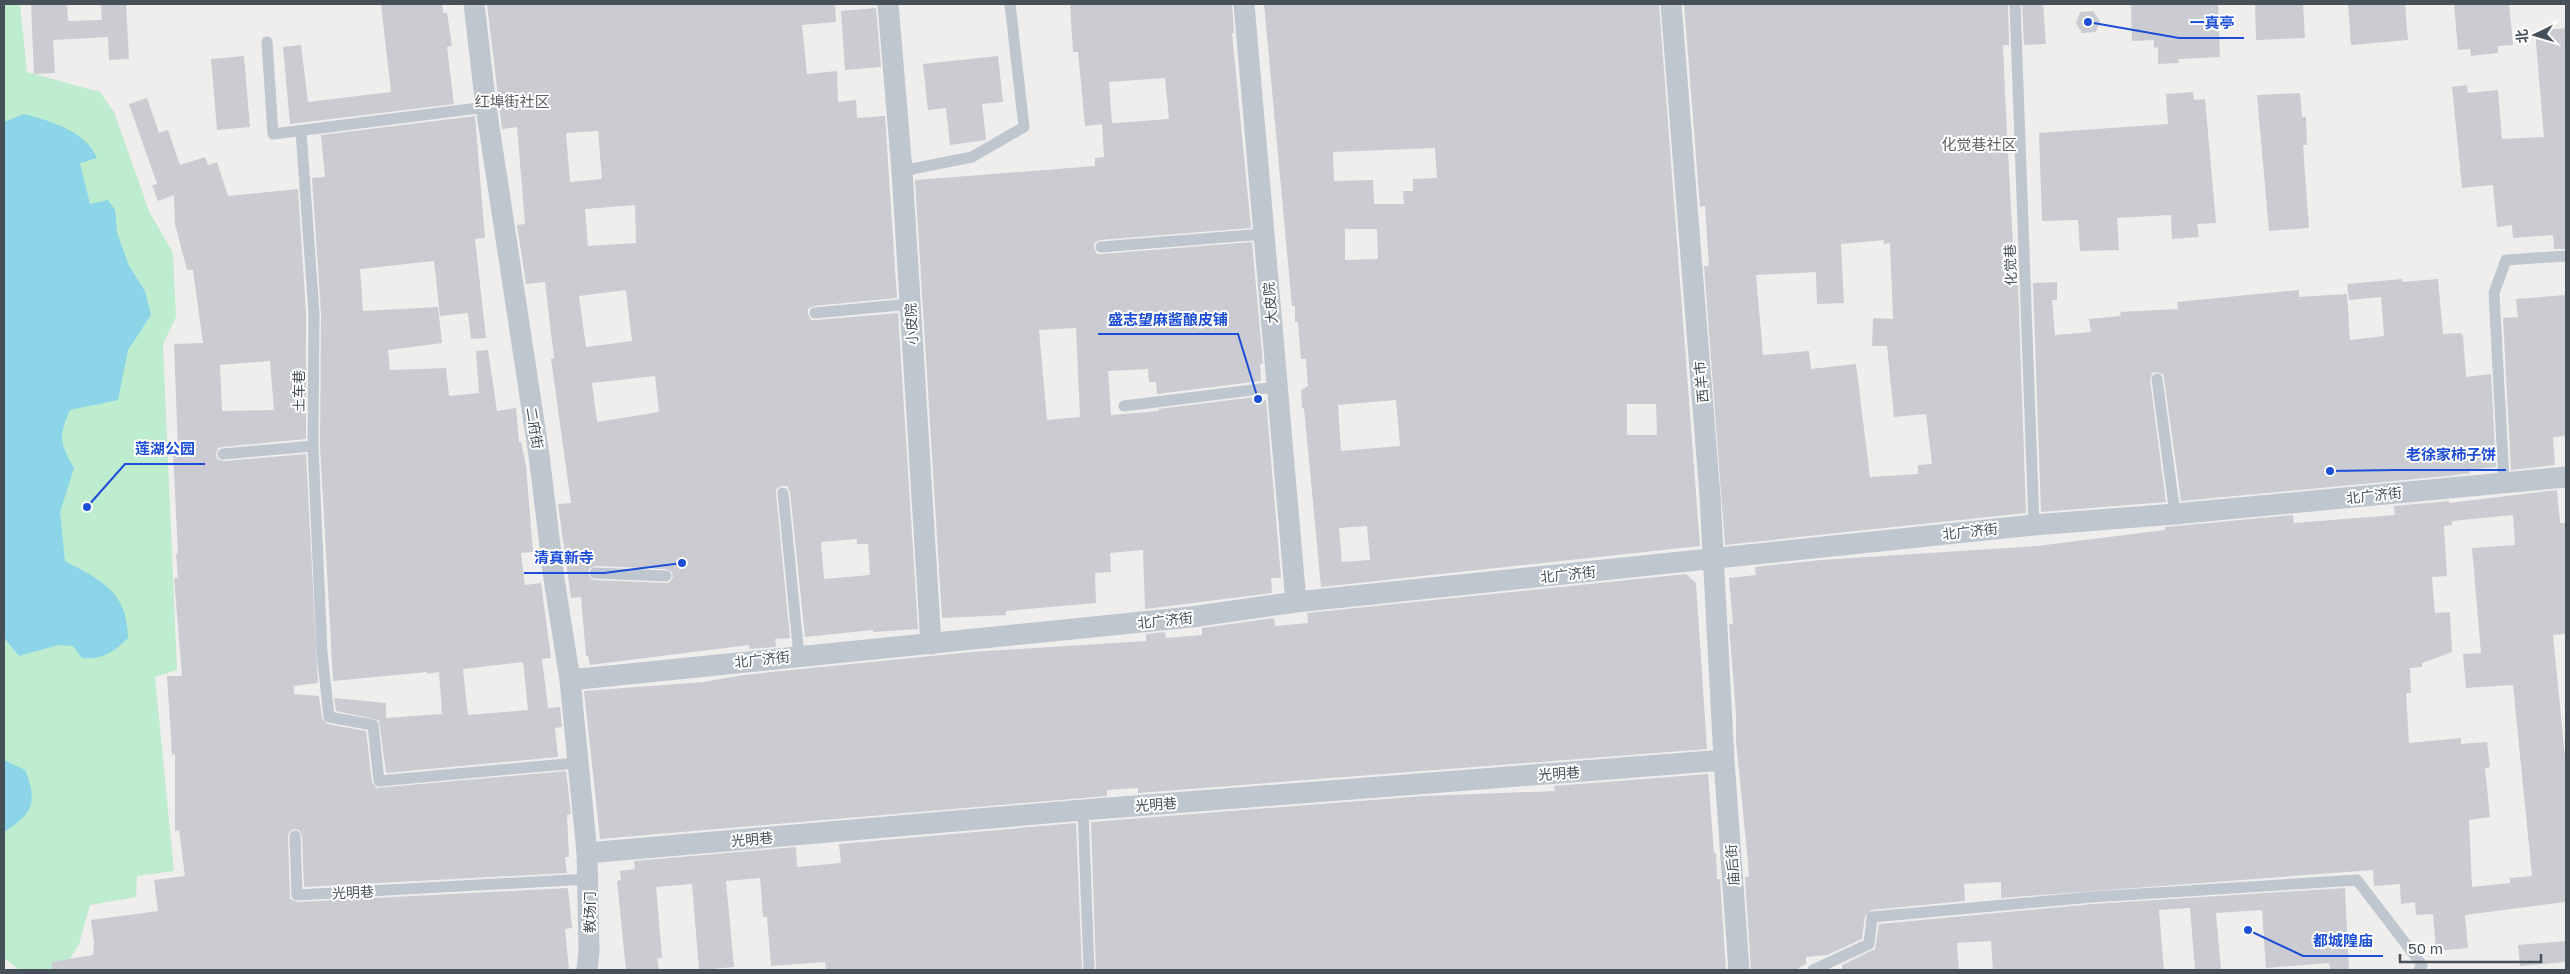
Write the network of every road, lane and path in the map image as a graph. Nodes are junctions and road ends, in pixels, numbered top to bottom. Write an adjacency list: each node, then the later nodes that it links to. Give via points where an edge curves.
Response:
1 (474, 4): 8 (street, 二府街)
2 (888, 4): 10 (street, 小皮院)
3 (1010, 4): 10 (lane, via 1024,127 972,157)
4 (1244, 4): 11 (street, 大皮院)
5 (1671, 4): 26 (street, 西羊市)
6 (2015, 4): 25 (lane, 化觉巷)
7 (267, 42): 9 (lane, via 273,134)
8 (486, 107): 9 (lane); 32 (street, 二府街, via 561,578)
9 (301, 130): 19 (lane, 土车巷, via 314,313)
10 (902, 171): 14 (street, 小皮院)
11 (1264, 234): 12 (lane); 17 (street, 大皮院)
12 (1101, 247)
13 (2566, 256): 22 (lane, via 2506,260 2494,293)
14 (910, 304): 15 (lane); 30 (street, 小皮院)
15 (815, 314)
16 (2157, 379): 24 (lane)
17 (1276, 387): 18 (lane); 29 (street, 大皮院)
18 (1124, 406)
19 (313, 446): 20 (lane); 34 (lane, 土车巷, via 328,718 373,725 379,781)
20 (223, 454)
21 (2566, 477): 22 (street, 北广济街)
22 (2504, 482): 24 (street, 北广济街)
23 (783, 494): 31 (lane)
24 (2176, 514): 25 (street, 北广济街)
25 (2034, 524): 26 (street, 北广济街)
26 (1713, 559): 29 (street, 北广济街); 33 (street, 西羊市)
27 (595, 573): 28 (lane)
28 (666, 576)
29 (1296, 602): 30 (street, 北广济街, via 1191,617)
30 (931, 644): 31 (street, 北广济街)
31 (798, 656): 32 (street, 北广济街)
32 (570, 680): 34 (street, 二府街)
33 (1724, 760): 35 (street, 光明巷); 42 (street, 庙后街)
34 (577, 763): 37 (street, 二府街)
35 (1084, 810): 37 (street, 光明巷); 41 (lane)
36 (295, 836): 38 (lane, 光明巷, via 297,895)
37 (587, 853): 38 (street, 教场门)
38 (589, 879): 40 (street, 教场门)
39 (2420, 968): 43 (lane, via 2357,880 2092,897 1872,917 1869,944)
40 (587, 970)
41 (1089, 970)
42 (1739, 970)
43 (1813, 970)

